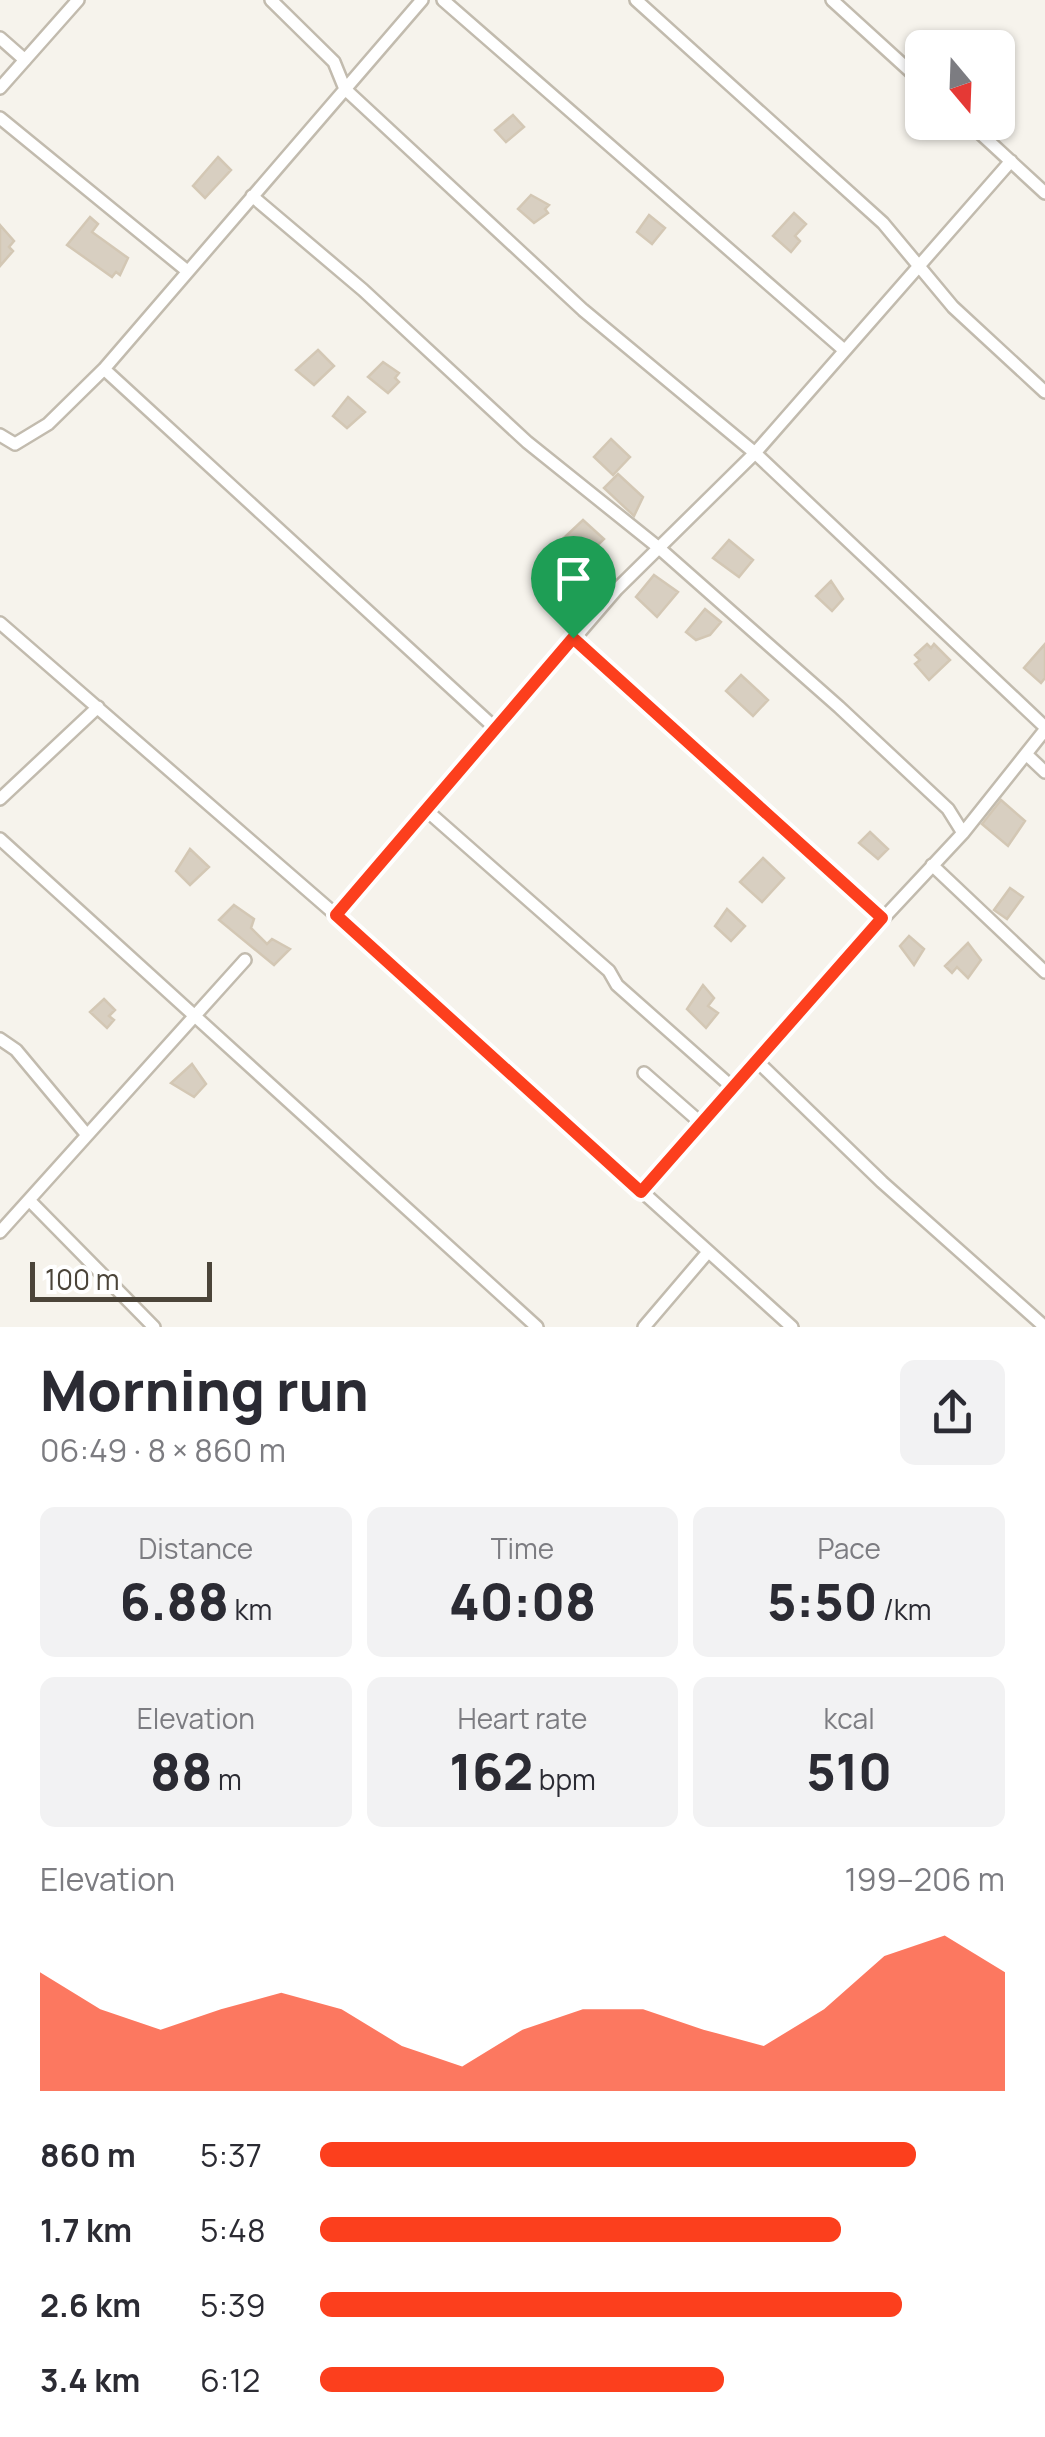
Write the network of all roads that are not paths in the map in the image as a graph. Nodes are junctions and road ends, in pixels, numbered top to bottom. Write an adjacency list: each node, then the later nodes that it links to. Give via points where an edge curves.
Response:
1 (78, 0): 8 (street)
2 (271, 0): 11 (street, via 334,62)
3 (422, 0): 11 (street)
4 (444, 0): 19 (street)
5 (636, 0): 17 (street, via 883,223)
6 (832, 0): 9 (street)
7 (0, 38): 8 (street)
8 (24, 60): 10 (street)
9 (905, 67)
10 (0, 88)
11 (345, 89): 16 (street); 23 (street, via 583,310)
12 (0, 118): 18 (street)
13 (987, 140): 14 (street)
14 (1011, 162): 15 (street); 17 (street)
15 (1045, 192)
16 (252, 196): 18 (street); 24 (street, via 582,490)
17 (918, 266): 19 (street); 21 (street)
18 (186, 270): 20 (street)
19 (844, 350): 23 (street)
20 (104, 369): 22 (street, via 33,436 15,444); 28 (street)
21 (1045, 392)
22 (0, 435)
23 (754, 453): 24 (street); 29 (street)
24 (659, 548): 26 (street); 34 (street, via 948,809)
25 (0, 623): 27 (street)
26 (573, 638): 28 (street); 38 (street)
27 (98, 707): 32 (street); 37 (street)
28 (494, 728): 33 (street)
29 (1045, 728): 30 (street)
30 (1026, 754): 31 (street); 34 (street)
31 (1045, 772)
32 (0, 799)
33 (425, 809): 37 (street); 45 (street)
34 (963, 833): 36 (street)
35 (0, 839): 41 (street)
36 (932, 866): 38 (street); 40 (street)
37 (336, 915): 48 (street)
38 (882, 918): 43 (street)
39 (244, 960): 41 (street)
40 (1045, 972)
41 (193, 1014): 47 (street); 53 (street)
42 (0, 1039): 47 (street)
43 (756, 1060): 45 (street); 56 (street)
44 (644, 1074): 46 (street)
45 (732, 1087): 46 (street)
46 (700, 1123): 48 (street)
47 (87, 1135): 49 (street)
48 (641, 1192): 51 (street)
49 (29, 1200): 50 (street); 52 (street)
50 (0, 1232)
51 (708, 1252): 54 (street); 55 (street)
52 (154, 1327)
53 (537, 1327)
54 (644, 1327)
55 (792, 1327)
56 (1044, 1327)

